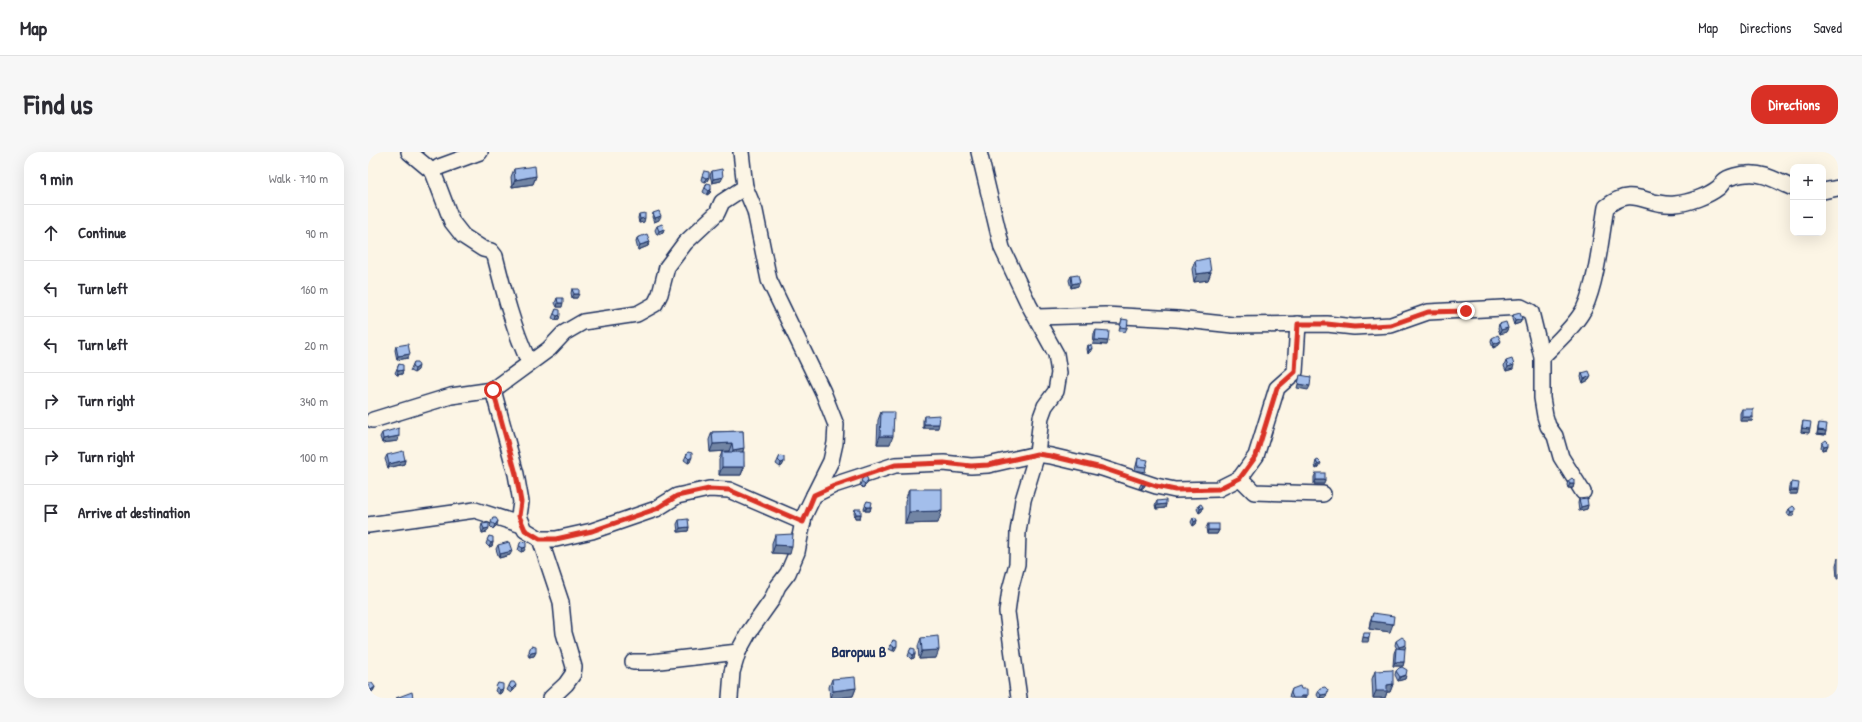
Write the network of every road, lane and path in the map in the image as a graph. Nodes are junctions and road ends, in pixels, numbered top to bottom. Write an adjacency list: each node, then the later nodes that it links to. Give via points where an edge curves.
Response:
1 (409, 152): 5 (street)
2 (480, 152): 5 (street)
3 (741, 152): 6 (street)
4 (979, 152): 10 (street, via 1002,248)
5 (433, 172): 13 (street, via 452,222 463,236 483,249 491,251 495,256 507,303)
6 (745, 187): 13 (street, via 722,202 717,213 685,243 667,267 655,304 637,314 583,322 564,333 549,349); 20 (street, via 755,211 769,280 823,392 836,425 831,461)
7 (1790, 187): 12 (street, via 1761,173 1746,174 1725,180 1718,188 1695,199 1676,204 1651,203 1636,196 1622,197 1613,202 1606,207 1598,257 1584,309 1564,335)
8 (1838, 188): 9 (street)
9 (1826, 190)
10 (1037, 317): 11 (street, via 1143,317 1232,326); 16 (street, via 1056,354 1059,373 1056,391 1045,406 1041,417)
11 (1298, 324): 12 (street, via 1354,327 1391,325 1428,312 1521,307 1531,312); 17 (street, via 1295,372 1277,388 1256,456)
12 (1542, 357): 18 (street, via 1544,416 1555,436 1561,457)
13 (529, 362): 14 (street)
14 (493, 390): 15 (street, via 451,396); 23 (street, via 516,474)
15 (373, 420)
16 (1037, 454): 17 (street, via 1102,468 1175,490 1218,489); 20 (street, via 988,465 895,465); 29 (street, via 1023,500 1017,564 1007,612)
17 (1240, 478): 19 (street, via 1254,492)
18 (1583, 492)
19 (1323, 494)
20 (814, 495): 21 (street)
21 (803, 522): 24 (street, via 729,490 709,489 677,496 656,509 592,531 556,539); 25 (street, via 797,552 788,573)
22 (368, 525): 23 (street, via 475,510)
23 (522, 525): 24 (street, via 525,530)
24 (540, 539): 27 (street, via 560,602 564,633 574,667 573,674 566,684)
25 (738, 652): 26 (street); 28 (street, via 732,672)
26 (633, 662)
27 (551, 698)
28 (730, 698)
29 (1019, 698)

